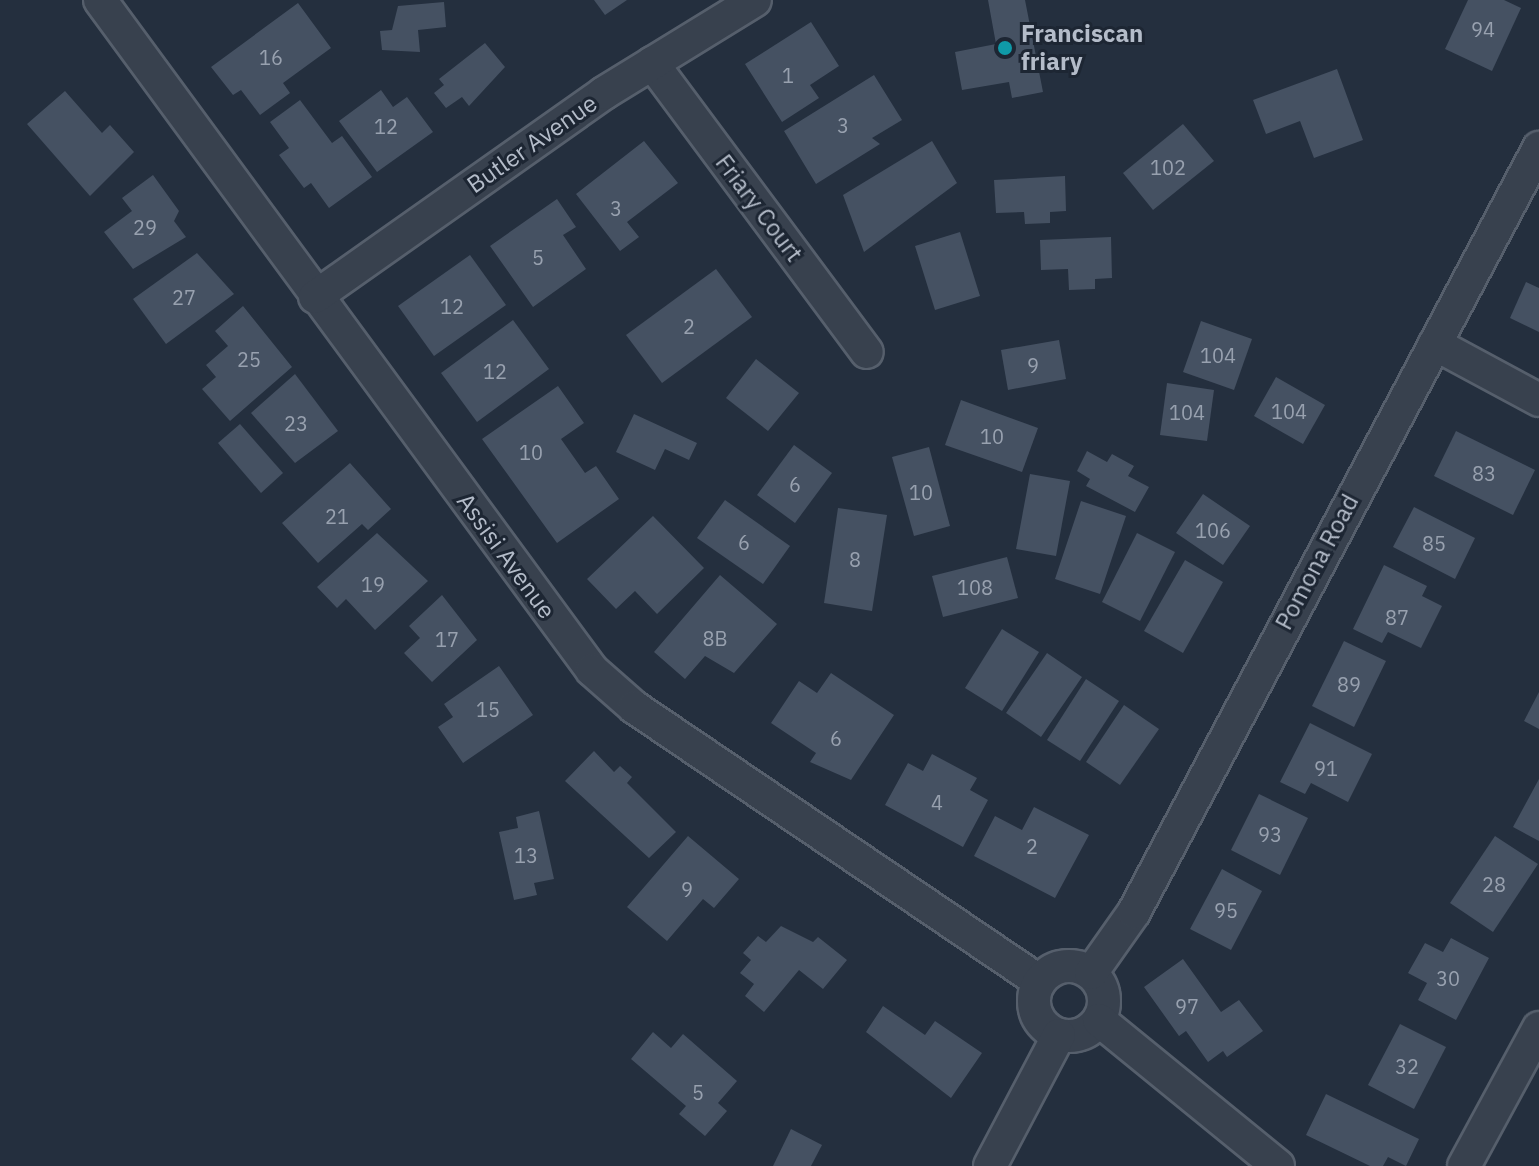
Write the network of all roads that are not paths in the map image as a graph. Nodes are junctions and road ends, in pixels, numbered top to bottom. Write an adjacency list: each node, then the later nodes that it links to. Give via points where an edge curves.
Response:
1 (100, 0): 5 (street, Assisi Avenue)
2 (755, 0): 3 (street, Butler Avenue)
3 (652, 63): 5 (street, Butler Avenue); 7 (street, Friary Court)
4 (1539, 148): 6 (street, Pomona Road)
5 (315, 297): 10 (street, Assisi Avenue, via 592,670 634,707)
6 (1435, 344): 8 (street); 9 (street, Pomona Road, via 1134,912)
7 (867, 352)
8 (1539, 400)
9 (1091, 973): 10 (street, via 1057,967); 11 (street, via 1103,990)
10 (1039, 981): 13 (street, via 1035,1013)
11 (1099, 1020): 13 (street, via 1082,1034); 15 (street)
12 (1539, 1028): 16 (street)
13 (1059, 1035): 14 (street)
14 (990, 1166)
15 (1278, 1166)
16 (1464, 1166)

